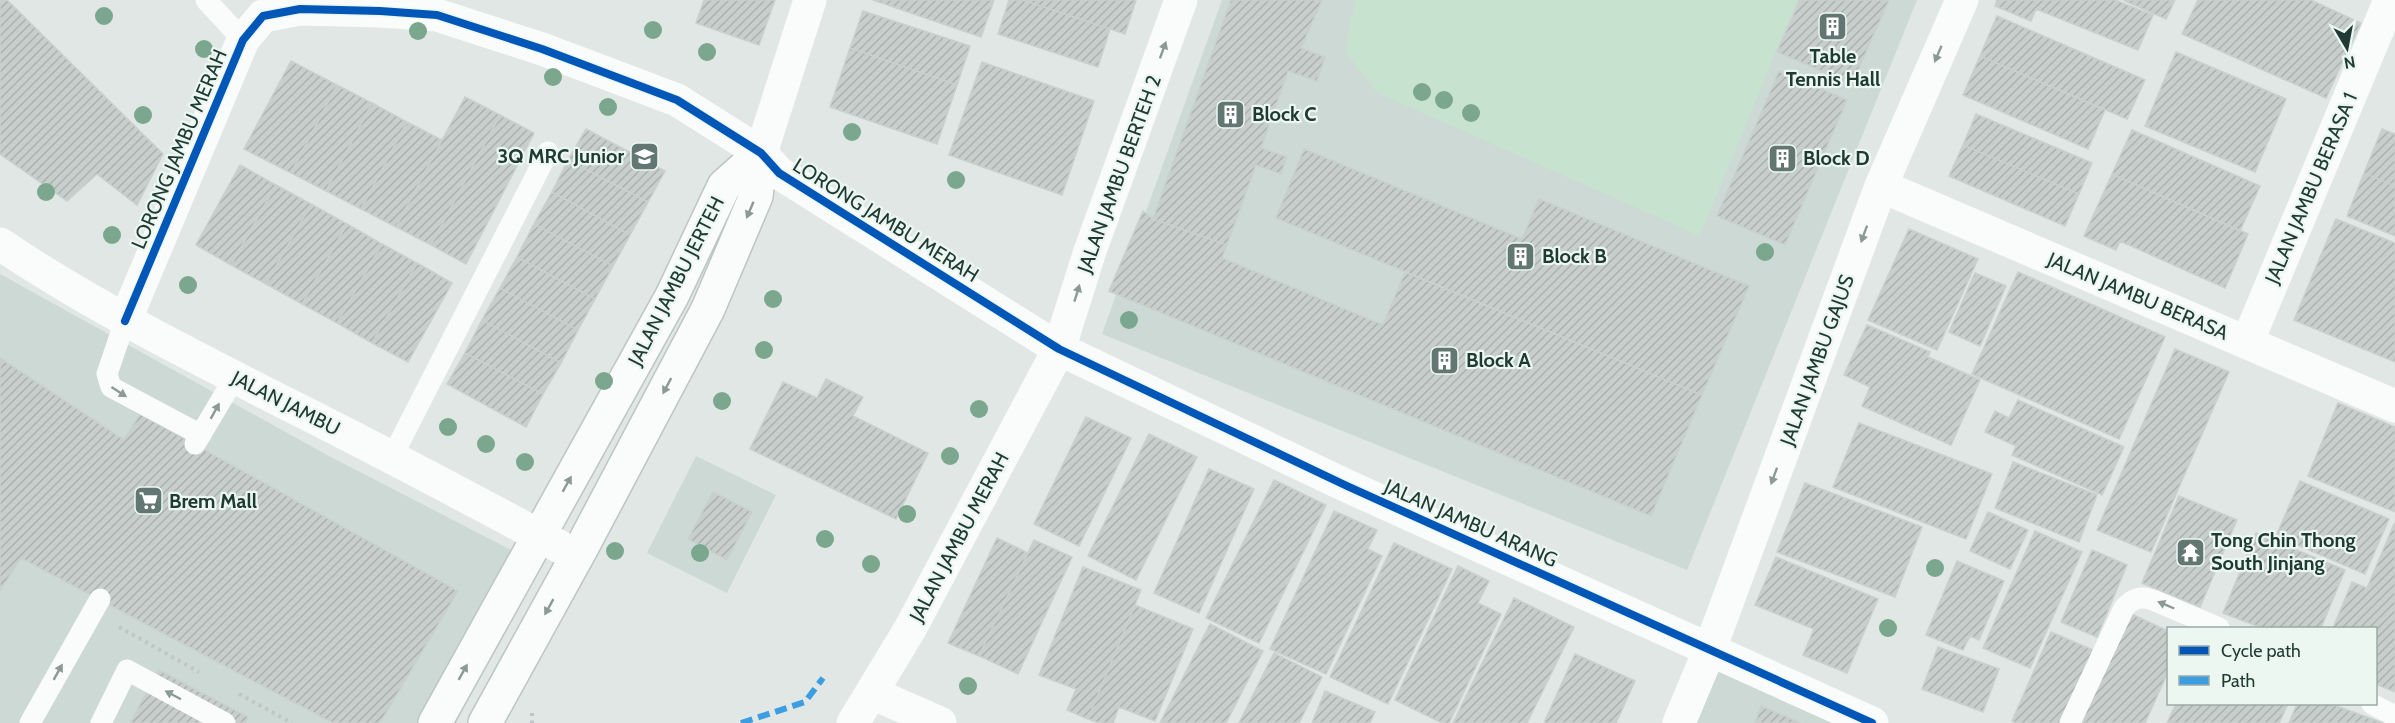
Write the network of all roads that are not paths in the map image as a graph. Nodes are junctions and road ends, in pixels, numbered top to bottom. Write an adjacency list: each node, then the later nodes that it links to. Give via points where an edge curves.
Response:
1 (206, 0): 7 (lane)
2 (810, 0): 9 (street)
3 (1181, 0): 14 (street, JALAN JAMBU BERTEH 2, one-way to 3, via 1090,250)
4 (1962, 0): 10 (street, JALAN JAMBU GAJUS, one-way to 10)
5 (2390, 0): 13 (street, JALAN JAMBU BERASA 1)
6 (439, 8): 7 (street, LORONG JAMBU MERAH, via 300,9 263,16); 9 (street, LORONG JAMBU MERAH, via 677,100)
7 (243, 40): 12 (street, LORONG JAMBU MERAH)
8 (548, 152): 17 (lane)
9 (761, 153): 14 (street, LORONG JAMBU MERAH, via 779,173); 18 (street, JALAN JAMBU JERTEH, one-way to 9, via 672,296 724,186); 19 (street, JALAN JAMBU JERTEH, one-way to 19, via 756,196 708,309)
10 (1881, 186): 13 (street, JALAN JAMBU BERASA); 22 (street, JALAN JAMBU GAJUS, one-way to 22)
11 (0, 244): 12 (street, JALAN JAMBU)
12 (125, 321): 15 (street, JALAN JAMBU); 15 (lane, one-way to 15, via 107,374 111,387 198,440)
13 (2247, 343): 16 (street, JALAN JAMBU BERASA)
14 (1059, 349): 22 (street, JALAN JAMBU ARANG, via 1347,486); 23 (street, JALAN JAMBU MERAH)
15 (235, 377): 17 (street, JALAN JAMBU)
16 (2395, 406)
17 (392, 457): 18 (street, JALAN JAMBU)
18 (539, 535): 19 (street, JALAN JAMBU); 30 (street, JALAN JAMBU JERTEH, one-way to 18)
19 (578, 556): 25 (street, JALAN JAMBU JERTEH, one-way to 25)
20 (96, 606): 27 (lane, one-way to 20)
21 (2217, 627): 35 (lane, one-way to 35, via 2153,600 2132,600 2124,608)
22 (1710, 650): 33 (street, JALAN JAMBU GAJUS); 34 (street, JALAN JAMBU ARANG)
23 (872, 693): 31 (street, JALAN JAMBU MERAH); 32 (street)
24 (2374, 705): 26 (lane)
25 (492, 716)
26 (2395, 716)
27 (30, 723)
28 (101, 723): 29 (lane, one-way to 28, via 127,670)
29 (225, 723)
30 (435, 723)
31 (853, 723)
32 (940, 723)
33 (1679, 723)
34 (1872, 723)
35 (2070, 723)

